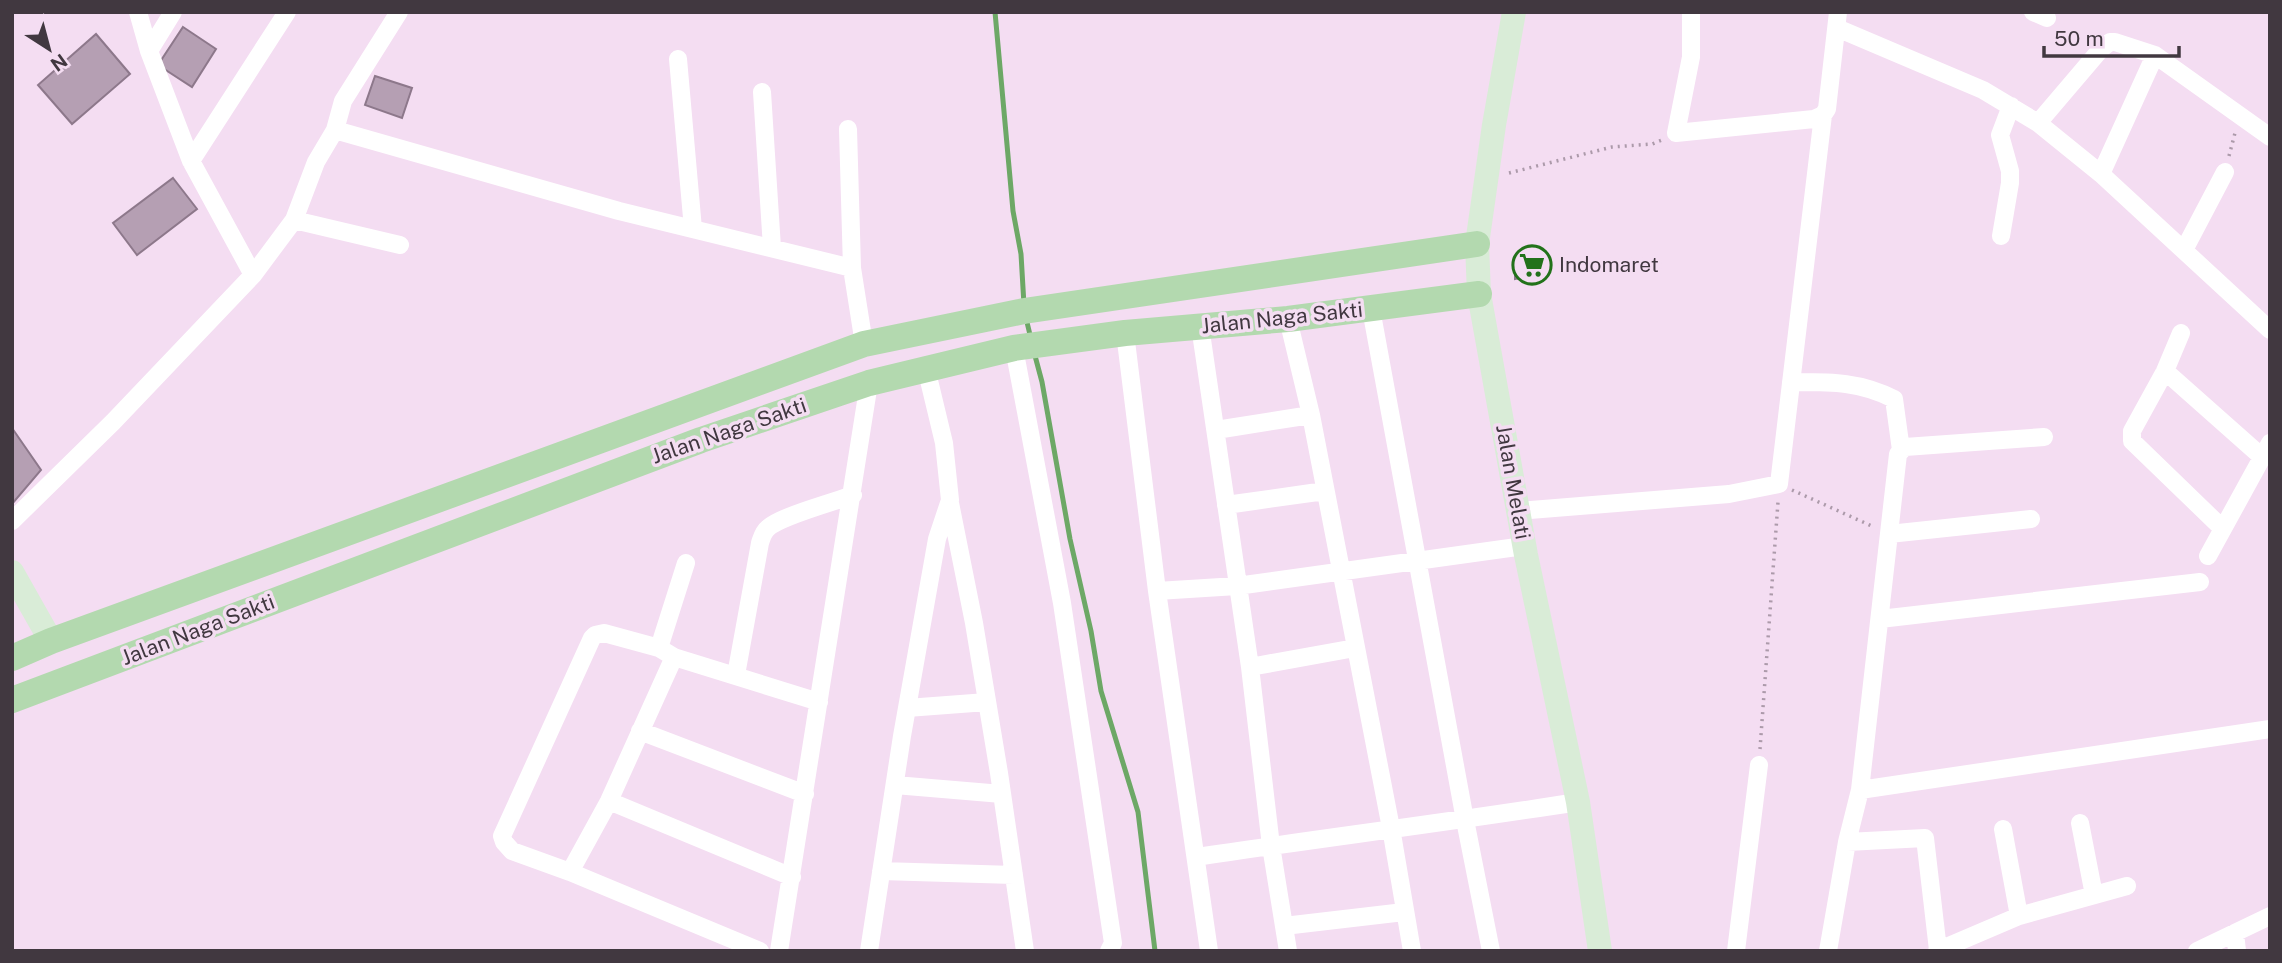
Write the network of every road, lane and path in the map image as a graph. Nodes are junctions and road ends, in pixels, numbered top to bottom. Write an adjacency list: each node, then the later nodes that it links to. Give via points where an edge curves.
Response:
1 (138, 12): 8 (street)
2 (173, 12): 8 (street)
3 (287, 12): 20 (street)
4 (399, 12): 17 (street, via 343,101)
5 (1514, 12): 23 (main road, Jalan Melati)
6 (1691, 12): 18 (street, via 1691,57)
7 (1838, 20): 12 (street); 14 (street)
8 (149, 51): 20 (street)
9 (2155, 55): 13 (street); 15 (street, via 2115,42 2105,45); 22 (street)
10 (678, 59): 25 (street)
11 (762, 92): 29 (street)
12 (2011, 106): 15 (street); 26 (street, via 2000,135 2010,171)
13 (2240, 114): 19 (street); 21 (path)
14 (1823, 115): 18 (street); 44 (street)
15 (2038, 123): 22 (street)
16 (848, 129): 31 (street)
17 (335, 130): 24 (street, via 316,162); 25 (street)
18 (1676, 133): 23 (path, via 1652,144 1612,147)
19 (2270, 137)
20 (191, 161): 32 (street)
21 (2225, 172): 30 (street)
22 (2101, 174): 30 (street)
23 (1486, 178): 27 (main road, Jalan Melati)
24 (295, 220): 28 (street); 32 (street)
25 (693, 229): 29 (street)
26 (2001, 236)
27 (1477, 244): 33 (main road, Jalan Melati); 40 (main road, Jalan Naga Sakti, via 1024,311)
28 (400, 245)
29 (772, 248): 31 (street)
30 (2184, 250): 37 (street)
31 (852, 268): 40 (street)
32 (253, 275): 58 (street)
33 (1479, 294): 34 (main road, Jalan Naga Sakti); 56 (main road, Jalan Melati)
34 (1371, 309): 35 (main road, Jalan Naga Sakti); 64 (street)
35 (1288, 320): 36 (main road, Jalan Naga Sakti); 46 (street)
36 (1199, 326): 38 (main road, Jalan Naga Sakti); 47 (street)
37 (2270, 330)
38 (1125, 333): 41 (main road, Jalan Naga Sakti); 71 (street)
39 (2181, 333): 43 (street)
40 (864, 344): 59 (main road, Jalan Naga Sakti)
41 (1014, 348): 42 (main road, Jalan Naga Sakti); 114 (street, via 1062,603 1112,943)
42 (926, 368): 45 (main road, Jalan Naga Sakti); 54 (street, via 944,443)
43 (2165, 371): 50 (street); 60 (street, via 2132,431 2132,441)
44 (1791, 382): 49 (street, via 1846,383 1894,399); 51 (street)
45 (869, 383): 53 (street); 66 (main road, Jalan Naga Sakti, via 701,440)
46 (1311, 415): 47 (street); 52 (street)
47 (1216, 430): 55 (street)
48 (2044, 437): 49 (street)
49 (1901, 450): 61 (street)
50 (2266, 450): 60 (street)
51 (1779, 484): 56 (street, via 1729,494); 61 (path); 85 (path)
52 (1325, 491): 55 (street); 68 (street)
53 (853, 495): 78 (street, via 765,531); 80 (street)
54 (950, 500): 81 (street); 82 (street, via 937,539)
55 (1226, 505): 70 (street)
56 (1519, 511): 62 (main road, Jalan Melati)
57 (2031, 519): 61 (street)
58 (12, 521)
59 (356, 529): 66 (main road, via 362,555); 73 (main road, Jalan Naga Sakti)
60 (2223, 529): 63 (street)
61 (1889, 534): 72 (street)
62 (1524, 546): 64 (street); 91 (main road, Jalan Melati)
63 (2208, 556)
64 (1418, 560): 68 (street); 92 (street)
65 (685, 563): 75 (street)
66 (370, 565): 79 (main road, Jalan Naga Sakti)
67 (12, 572): 73 (main road)
68 (1341, 573): 70 (street); 74 (street)
69 (2200, 582): 72 (street)
70 (1237, 586): 71 (street); 77 (street)
71 (1157, 591): 98 (street)
72 (1880, 619): 87 (street)
73 (51, 641): 76 (main road, Jalan Naga Sakti)
74 (1355, 648): 77 (street); 94 (street)
75 (666, 652): 78 (street); 84 (street); 100 (street, via 604,633 592,638 502,836 512,851)
76 (12, 658)
77 (1250, 667): 97 (street)
78 (736, 675): 80 (street)
79 (12, 700)
80 (819, 702): 88 (street)
81 (987, 702): 82 (street); 89 (street)
82 (907, 708): 86 (street)
83 (2270, 729): 87 (street)
84 (640, 731): 88 (street); 90 (street)
85 (1759, 765): 120 (street)
86 (895, 785): 89 (street); 99 (street)
87 (1860, 790): 96 (street)
88 (805, 794): 102 (street)
89 (1002, 794): 101 (street)
90 (609, 800): 100 (street); 102 (street)
91 (1578, 802): 92 (street); 119 (main road, Jalan Melati)
92 (1465, 820): 94 (street); 118 (street)
93 (2080, 824): 104 (street)
94 (1391, 828): 97 (street); 105 (street)
95 (2003, 829): 106 (street)
96 (1847, 842): 121 (street); 122 (street, via 1924,838)
97 (1271, 846): 98 (street); 108 (street)
98 (1196, 857): 115 (street)
99 (881, 871): 101 (street); 112 (street)
100 (570, 872): 110 (street)
101 (1014, 875): 113 (street)
102 (792, 877): 111 (street)
103 (2127, 886): 104 (street)
104 (2094, 895): 106 (street)
105 (1404, 912): 108 (street); 117 (street)
106 (2019, 916): 122 (street)
107 (2270, 916): 109 (street)
108 (1284, 926): 116 (street)
109 (2236, 942): 123 (street)
110 (760, 951)
111 (779, 951)
112 (869, 951)
113 (1025, 951)
114 (1109, 951)
115 (1209, 951)
116 (1288, 951)
117 (1412, 951)
118 (1491, 951)
119 (1600, 951)
120 (1736, 951)
121 (1828, 951)
122 (1937, 951)
123 (2197, 951)

